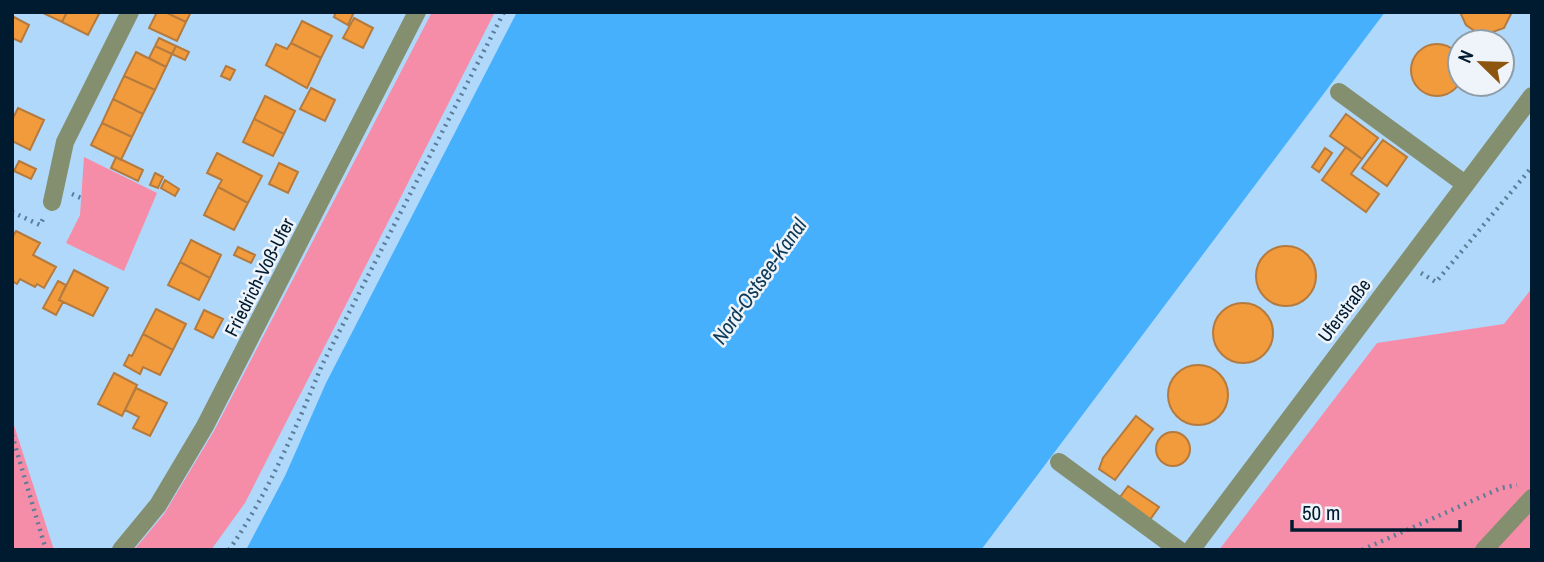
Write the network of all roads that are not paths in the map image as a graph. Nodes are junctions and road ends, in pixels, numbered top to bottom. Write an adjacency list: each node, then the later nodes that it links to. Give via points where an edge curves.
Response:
1 (130, 12): 6 (street, via 65,142)
2 (417, 12): 9 (street, Friedrich-Voß-Ufer, via 205,426 158,505)
3 (1339, 92): 5 (street)
4 (1532, 96): 5 (street, Uferstraße)
5 (1465, 184): 11 (street, Uferstraße)
6 (52, 202)
7 (1059, 462): 10 (street)
8 (1527, 491): 12 (street)
9 (121, 550)
10 (1180, 550)
11 (1191, 550)
12 (1484, 550)

